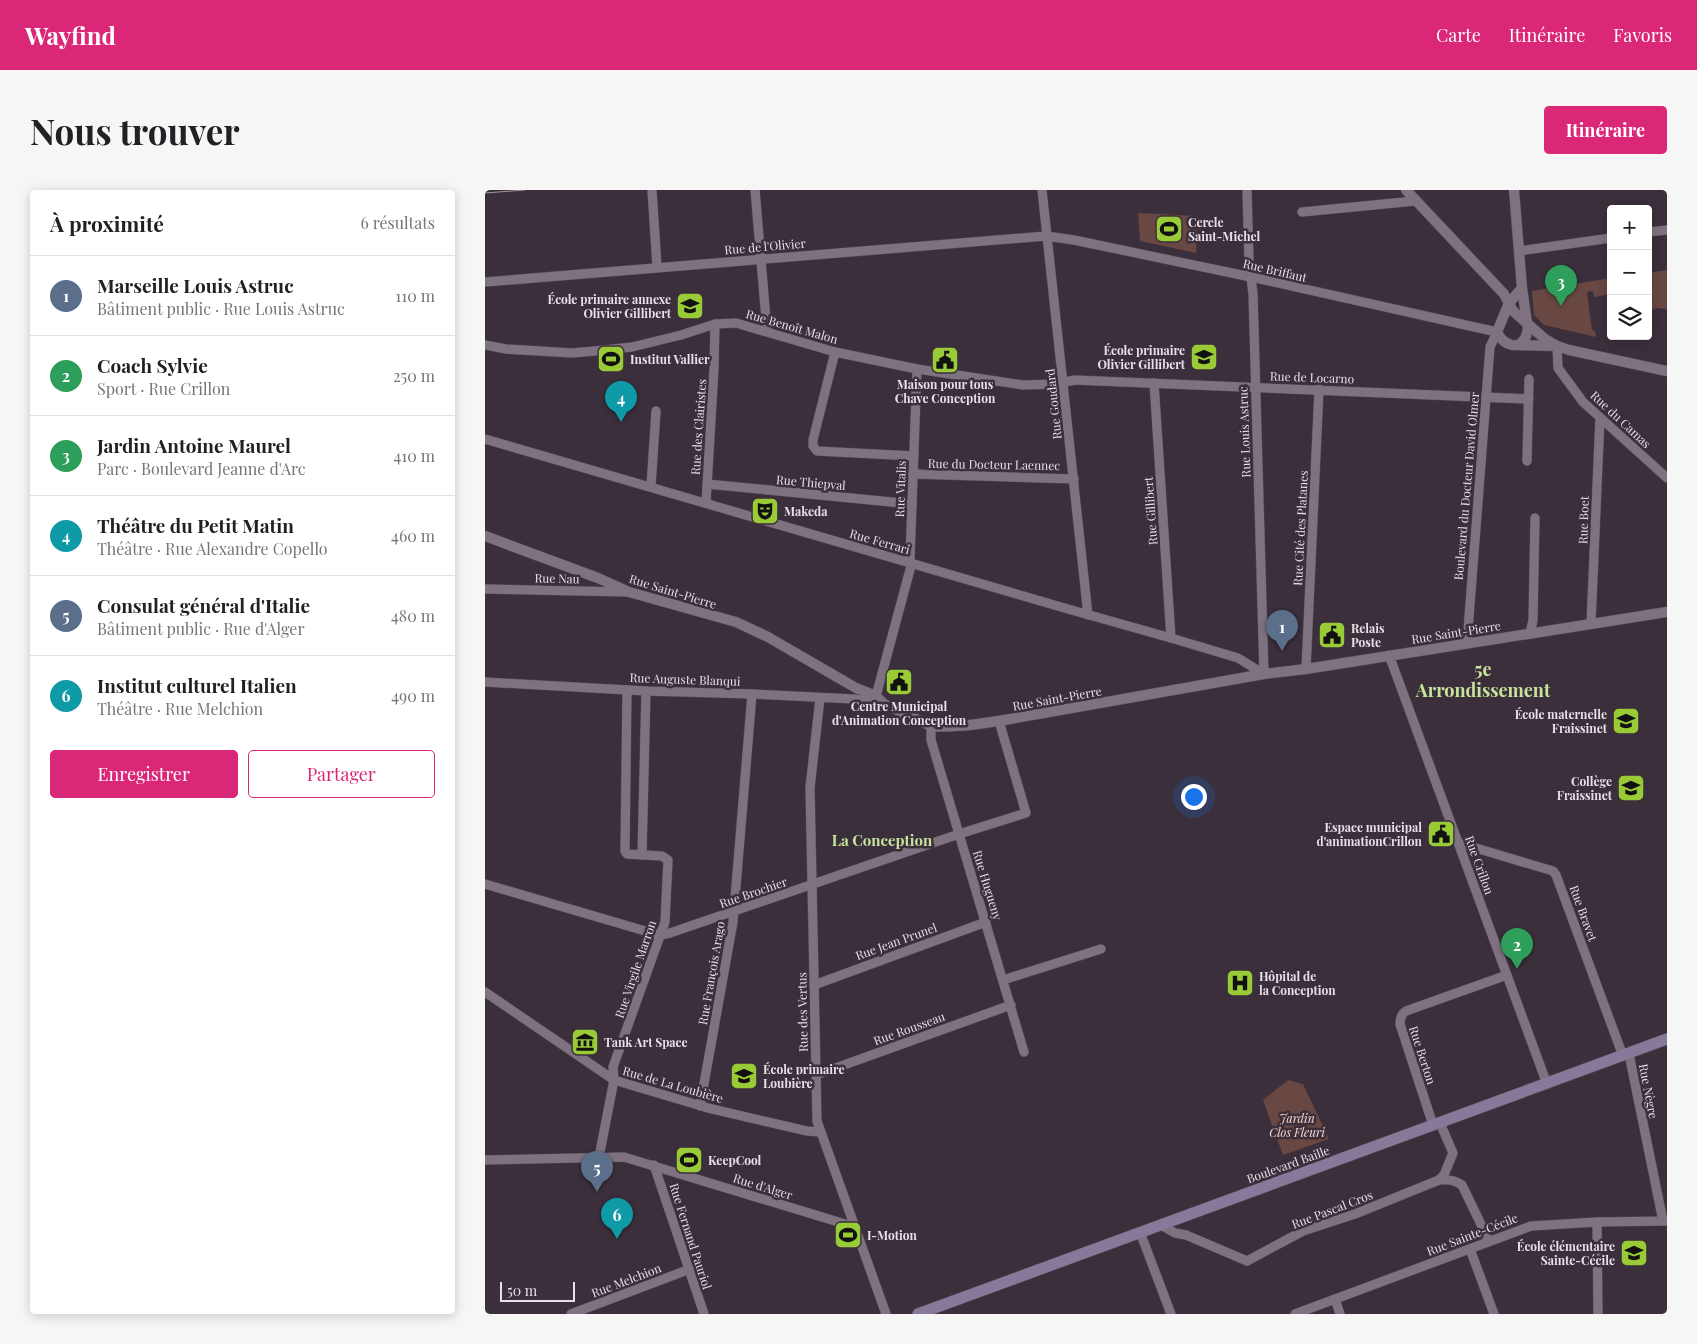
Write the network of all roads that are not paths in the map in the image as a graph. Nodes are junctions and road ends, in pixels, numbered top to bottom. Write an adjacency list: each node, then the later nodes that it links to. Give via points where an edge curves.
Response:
1 (652, 190): 15 (street)
2 (755, 190): 14 (street)
3 (1041, 190): 11 (street, Rue Goudard)
4 (1247, 190): 16 (street, Rue Louis Astruc)
5 (1406, 190): 7 (street)
6 (1515, 190): 13 (street)
7 (1415, 200): 8 (street); 19 (street)
8 (1302, 212)
9 (1667, 230): 10 (street)
10 (1652, 232)
11 (1046, 236): 14 (street, Rue de l'Olivier); 16 (street, Rue Briffaut); 31 (street, Rue Goudard)
12 (1607, 239): 13 (street)
13 (1519, 251): 18 (street)
14 (761, 259): 15 (street, Rue de l'Olivier); 22 (street)
15 (657, 267): 17 (street, Rue de l'Olivier)
16 (1251, 277): 23 (street, Rue Briffaut); 33 (street, Rue Louis Astruc)
17 (485, 282)
18 (1521, 288): 19 (street); 20 (street)
19 (1509, 303): 20 (street, via 1513,311); 23 (street)
20 (1527, 322): 25 (street, via 1525,339); 26 (street)
21 (715, 324): 22 (street, Rue Benoît Malon, via 736,322); 24 (street, Rue Benoît Malon, via 632,347 595,352 506,349); 45 (street, Rue des Clairistes)
22 (767, 331): 27 (street, Rue Benoît Malon)
23 (1497, 332): 25 (street, via 1505,343); 35 (street, Boulevard du Docteur David Olmer, via 1490,347)
24 (485, 345)
25 (1519, 345): 26 (street)
26 (1557, 346): 29 (street); 38 (street, Rue du Camas, via 1558,368)
27 (835, 352): 28 (street, Rue Benoît Malon); 40 (street, via 813,446 817,451)
28 (917, 369): 31 (street, Rue Benoît Malon, via 1023,385); 40 (street, Rue Vitalis)
29 (1667, 371)
30 (1529, 379): 36 (street)
31 (1063, 383): 32 (street, Rue de Locarno, via 1075,380); 44 (street, Rue Goudard)
32 (1154, 383): 33 (street, Rue de Locarno); 58 (street, Rue Gillibert)
33 (1255, 387): 34 (street, Rue de Locarno); 62 (street, Rue Louis Astruc)
34 (1319, 389): 35 (street, Rue de Locarno); 61 (street, Rue Cité des Platanes)
35 (1487, 396): 36 (street, Rue de Locarno); 59 (street, Boulevard du Docteur David Olmer)
36 (1529, 398): 41 (street)
37 (656, 411): 46 (street)
38 (1599, 418): 43 (street, Rue du Camas); 56 (street, Rue Boet)
39 (485, 439): 46 (street, Rue Ferrari)
40 (914, 456): 42 (street, Rue Vitalis)
41 (1527, 461)
42 (913, 474): 44 (street, Rue du Docteur Laennec); 48 (street, Rue Vitalis)
43 (1667, 478)
44 (1074, 479): 55 (street, Rue Goudard)
45 (707, 484): 47 (street, Rue des Clairistes); 48 (street, Rue Thiepval)
46 (651, 486): 47 (street, Rue Ferrari)
47 (706, 503): 51 (street, Rue Ferrari)
48 (912, 504): 51 (street, Rue Vitalis)
49 (1535, 518): 57 (street)
50 (485, 536): 53 (street, Rue Saint-Pierre)
51 (912, 563): 55 (street, Rue Ferrari); 67 (street, Rue Vitalis)
52 (485, 589): 53 (street, Rue Nau)
53 (629, 592): 67 (street, Rue Saint-Pierre, via 737,622)
54 (1667, 612): 56 (street, Rue Saint-Pierre)
55 (1088, 615): 58 (street, Rue Ferrari)
56 (1591, 623): 59 (street, Rue Saint-Pierre)
57 (1531, 629)
58 (1171, 638): 62 (street, Rue Ferrari, via 1238,658)
59 (1467, 642): 60 (street, Rue Saint-Pierre)
60 (1389, 655): 61 (street, Rue Saint-Pierre); 73 (street, Rue Crillon)
61 (1306, 669): 62 (street, Rue Saint-Pierre)
62 (1264, 674): 70 (street, Rue Saint-Pierre)
63 (485, 682): 64 (street, Rue Auguste Blanqui)
64 (627, 690): 65 (street, Rue Auguste Blanqui); 74 (street, Rue Virgile Marron, via 625,851)
65 (646, 691): 66 (street, Rue Auguste Blanqui); 74 (street)
66 (751, 694): 68 (street, Rue Auguste Blanqui); 77 (street, Rue François Arago)
67 (876, 696): 69 (street, Rue Saint-Pierre)
68 (820, 698): 69 (street, Rue Auguste Blanqui); 76 (street, Rue des Vertus, via 810,788)
69 (884, 704): 71 (street, Rue Saint-Pierre)
70 (999, 721): 71 (street, Rue Saint-Pierre, via 960,727); 72 (street, Rue Brochier, via 1026,813)
71 (931, 726): 72 (street, Rue Hugueny, via 931,740)
72 (959, 834): 76 (street, Rue Brochier); 78 (street, Rue Hugueny)
73 (1459, 843): 81 (street, Rue Crillon); 88 (street, Rue Bravet, via 1556,875)
74 (642, 855): 79 (street, Rue Virgile Marron, via 662,856 668,860 665,922)
75 (485, 884): 79 (street)
76 (811, 884): 77 (street, Rue Brochier); 83 (street, Rue des Vertus)
77 (734, 912): 79 (street, Rue Brochier); 92 (street, Rue François Arago)
78 (986, 922): 82 (street, Rue Hugueny); 83 (street, Rue Jean Prunel)
79 (661, 935): 90 (street, Rue Virgile Marron, via 613,1067)
80 (1101, 949): 82 (street)
81 (1507, 975): 91 (street, Rue Crillon); 93 (street, Rue Berton, via 1406,1011 1400,1018)
82 (1003, 980): 85 (street, Rue Hugueny)
83 (814, 985): 89 (street, Rue des Vertus)
84 (485, 992): 90 (street, Rue de La Loubière)
85 (1011, 1006): 87 (street, Rue Hugueny); 89 (street, Rue Rousseau)
86 (1667, 1039): 88 (main road, Boulevard Baille)
87 (1024, 1052)
88 (1626, 1055): 91 (main road, Boulevard Baille); 99 (street, Rue Nègre)
89 (816, 1075): 94 (street, Rue des Vertus)
90 (614, 1080): 92 (street, Rue de La Loubière); 95 (street, Rue Virgile Marron)
91 (1547, 1084): 93 (main road, Boulevard Baille)
92 (700, 1106): 94 (street, Rue de La Loubière)
93 (1437, 1124): 98 (street, via 1453,1153); 101 (main road, Boulevard Baille)
94 (820, 1132): 102 (street, Rue des Vertus)
95 (599, 1157): 96 (street, Rue d'Alger); 97 (street, Rue d'Alger, via 624,1156)
96 (485, 1160)
97 (654, 1165): 102 (street, Rue d'Alger); 106 (street, Rue Fernand Pauriol)
98 (1439, 1180): 101 (street, Rue Pascal Cros, via 1303,1231 1247,1261); 104 (street, via 1457,1181 1462,1185)
99 (1665, 1221): 100 (street, Rue Sainte-Cécile)
100 (1597, 1222): 104 (street, Rue Sainte-Cécile, via 1531,1226); 116 (street)
101 (1161, 1225): 103 (main road, Boulevard Baille)
102 (855, 1227): 110 (street, Rue des Vertus)
103 (1141, 1232): 111 (main road, Boulevard Baille); 112 (street)
104 (1489, 1241): 105 (street, Rue Sainte-Cécile)
105 (1470, 1249): 107 (street, Rue Sainte-Cécile); 115 (street)
106 (690, 1269): 108 (street, Rue Melchion); 109 (street, Rue Fernand Pauriol)
107 (1335, 1299): 113 (street, Rue Sainte-Cécile); 114 (street)
108 (571, 1314)
109 (705, 1314)
110 (886, 1314)
111 (918, 1314)
112 (1171, 1314)
113 (1295, 1314)
114 (1340, 1314)
115 (1493, 1314)
116 (1598, 1314)

